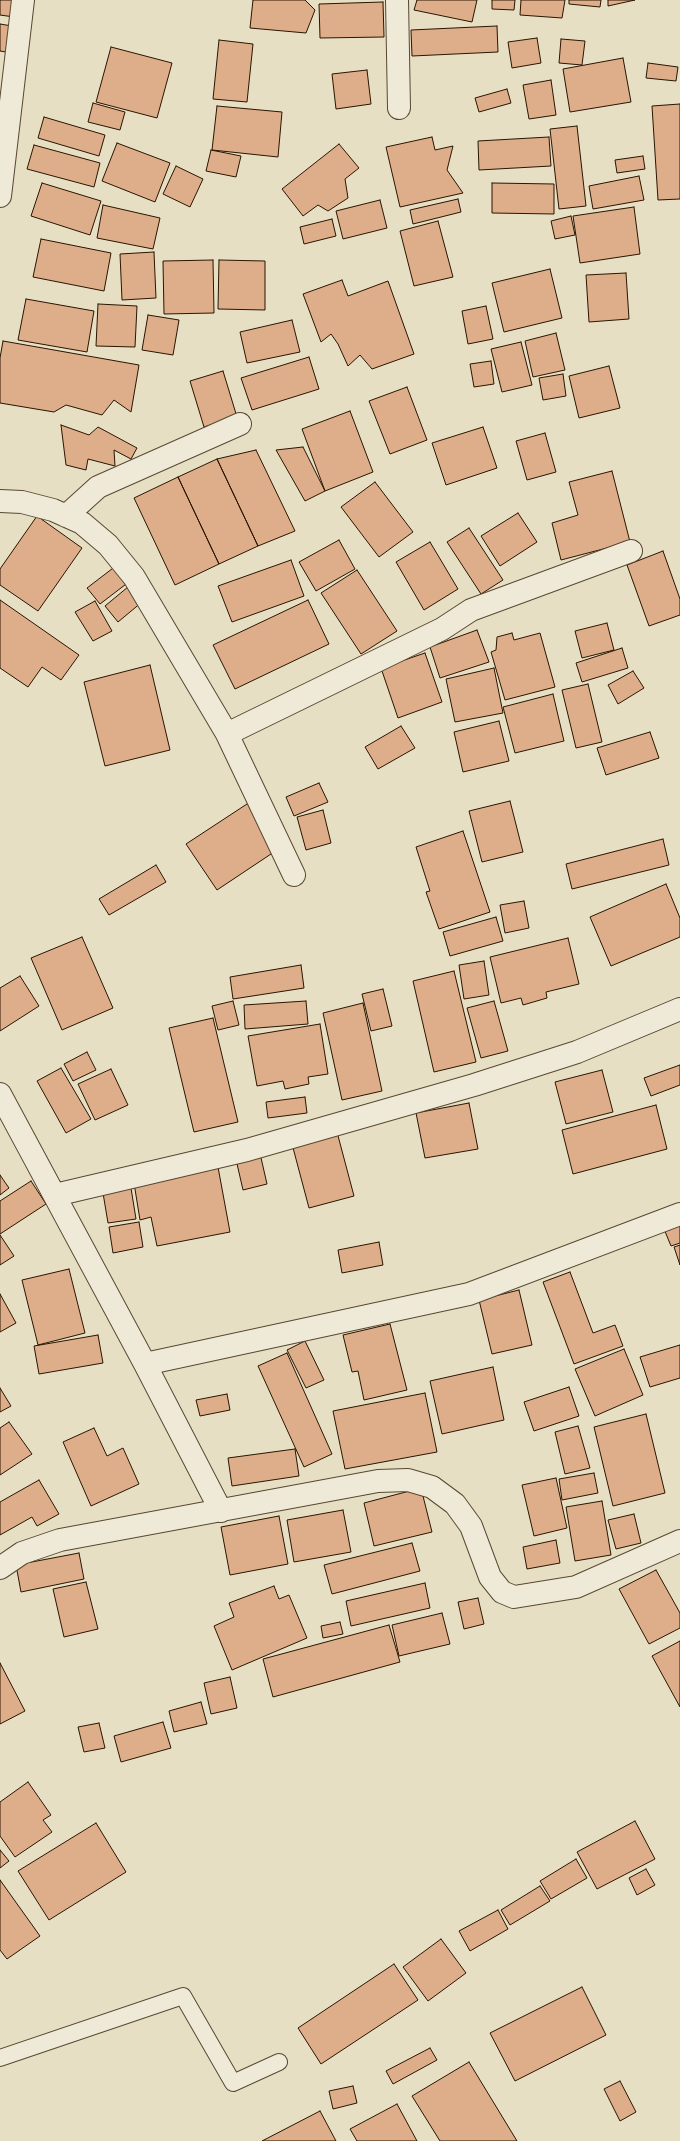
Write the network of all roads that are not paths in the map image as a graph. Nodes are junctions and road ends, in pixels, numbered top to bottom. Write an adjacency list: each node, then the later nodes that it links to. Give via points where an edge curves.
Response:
1 (23, 0): 4 (street)
2 (397, 0): 3 (street)
3 (399, 108)
4 (0, 196)
5 (240, 424): 7 (street, via 98,487)
6 (0, 501): 7 (street, via 22,502)
7 (66, 516): 9 (street, via 82,523 108,545 134,577)
8 (631, 550): 9 (street, via 471,610 442,629)
9 (227, 734): 10 (street)
10 (294, 875)
11 (680, 1009): 13 (street, via 577,1052 474,1086 247,1150)
12 (0, 1094): 13 (street)
13 (55, 1196): 15 (street)
14 (680, 1214): 15 (street, via 469,1294)
15 (145, 1364): 16 (street)
16 (221, 1511): 17 (street, via 378,1481 408,1480 432,1487 455,1504 471,1526 490,1577 502,1592 514,1597 576,1587); 18 (street, via 60,1540 22,1553)
17 (680, 1541)
18 (0, 1568)
19 (0, 2058): 20 (lane, via 183,1996 233,2082)
20 (279, 2062)

